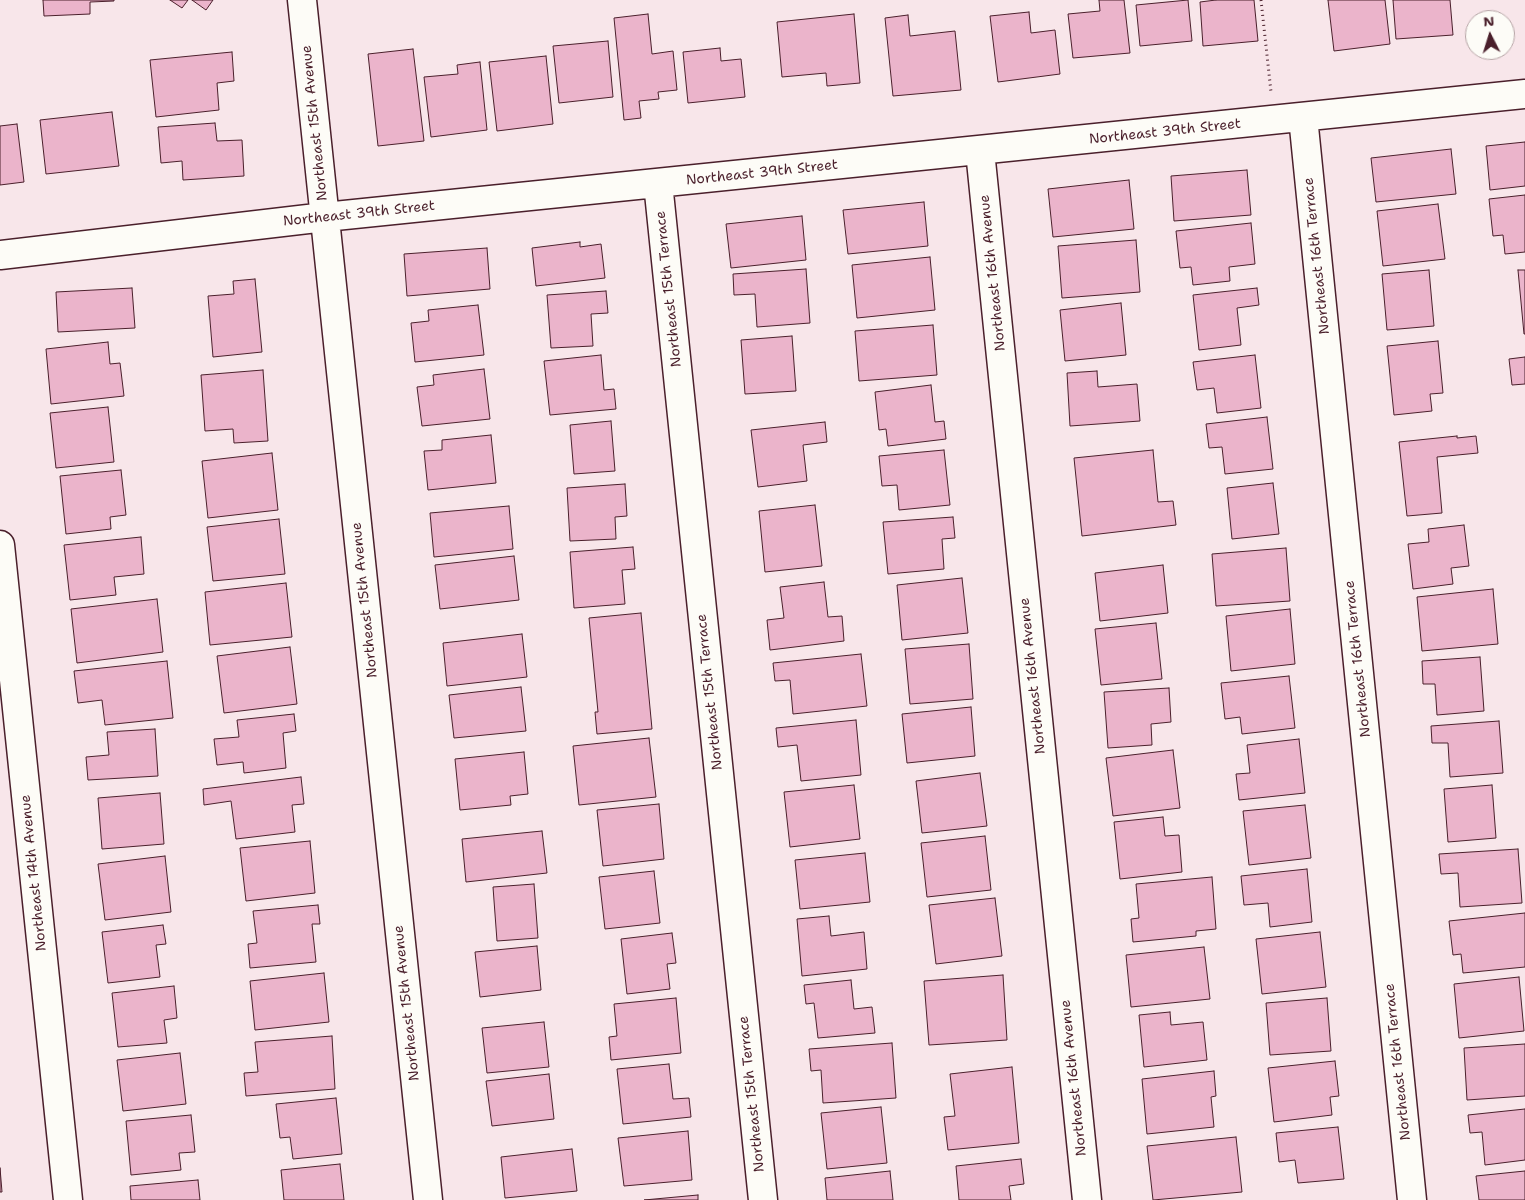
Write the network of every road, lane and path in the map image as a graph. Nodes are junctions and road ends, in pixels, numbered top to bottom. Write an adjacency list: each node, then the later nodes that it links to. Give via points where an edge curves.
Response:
1 (302, 0): 8 (street, Northeast 15th Avenue)
2 (1261, 0): 3 (path)
3 (1271, 92)
4 (1525, 94): 5 (street, Northeast 39th Street)
5 (1303, 117): 6 (street, Northeast 39th Street); 15 (street, Northeast 16th Terrace)
6 (980, 151): 7 (street, Northeast 39th Street); 14 (street, Northeast 16th Avenue)
7 (658, 183): 8 (street, Northeast 39th Street); 13 (street, Northeast 15th Terrace)
8 (325, 218): 9 (street, Northeast 39th Street); 12 (street, Northeast 15th Avenue)
9 (0, 254)
10 (0, 546): 11 (street, Northeast 14th Avenue)
11 (68, 1200)
12 (428, 1200)
13 (763, 1200)
14 (1086, 1200)
15 (1412, 1200)

